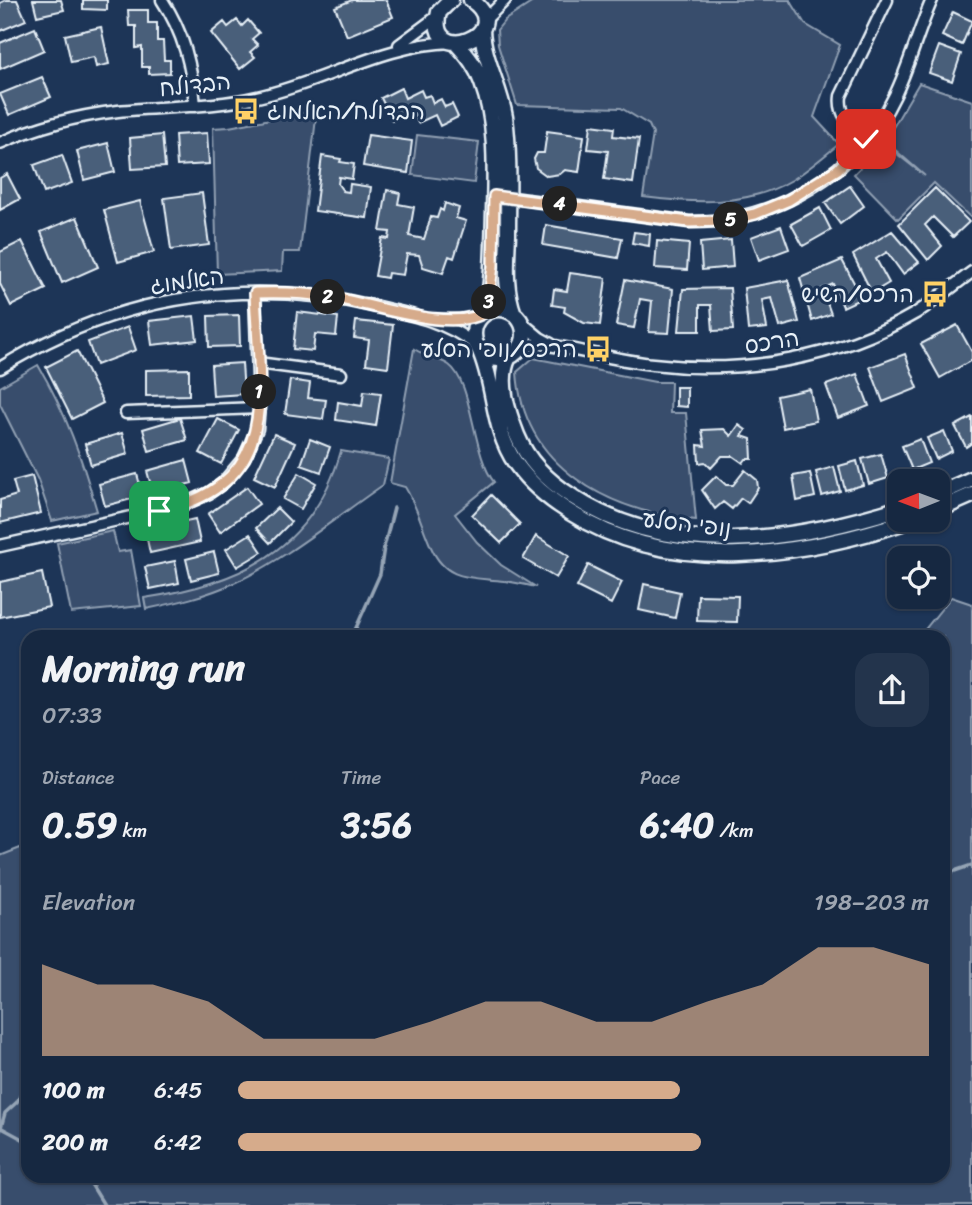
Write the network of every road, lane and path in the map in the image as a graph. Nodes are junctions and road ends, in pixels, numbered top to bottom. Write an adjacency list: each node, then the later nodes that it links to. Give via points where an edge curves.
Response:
1 (163, 0): 10 (street, via 185,43)
2 (472, 0): 7 (street, via 482,14)
3 (505, 0): 7 (street)
4 (887, 0): 11 (street, via 841,96 846,120)
5 (932, 0): 11 (street, via 895,95)
6 (442, 6): 8 (street, via 439,28); 9 (street, הבדולח, via 414,36)
7 (482, 27): 8 (street, via 471,40); 13 (street, via 484,49 504,113 508,151)
8 (454, 42): 9 (street, הבדולח); 13 (street, via 475,66 486,96)
9 (390, 51): 10 (street, הבדולח, via 275,93)
10 (195, 106): 12 (street, הבדולח, via 73,118)
11 (866, 139): 13 (street, via 838,169 789,200 723,221 689,222)
12 (0, 143)
13 (501, 197): 16 (street); 17 (street, via 509,300)
14 (972, 272): 20 (street, הרכס, via 895,324 841,347 775,363 696,368)
15 (255, 293): 18 (street, האלמוג, via 327,296); 22 (street); 23 (street, האלמוג, via 197,296 118,312 64,332)
16 (484, 314): 17 (street, via 501,309); 18 (street, האלמוג); 19 (street, via 474,330)
17 (517, 318): 20 (street, הרכס); 21 (street, via 524,336)
18 (432, 320): 19 (street, האלמוג, via 463,334)
19 (477, 347): 21 (street, via 489,357); 32 (street, נופי הסלע, via 488,372 498,424 517,466 551,500 584,522 670,550 717,554 827,542)
20 (558, 347): 21 (street, הרכס, via 530,346)
21 (511, 355): 31 (street, נופי הסלע, via 504,371 506,398 529,457 560,489 626,523 673,535 748,538 824,528)
22 (258, 363): 24 (street); 25 (street)
23 (0, 368)
24 (341, 374)
25 (259, 408): 26 (street); 33 (street, via 257,429 244,458 209,493 181,506)
26 (126, 413)
27 (972, 479): 28 (street)
28 (950, 489)
29 (972, 495): 30 (street)
30 (950, 505)
31 (887, 511)
32 (887, 526)
33 (0, 546)

